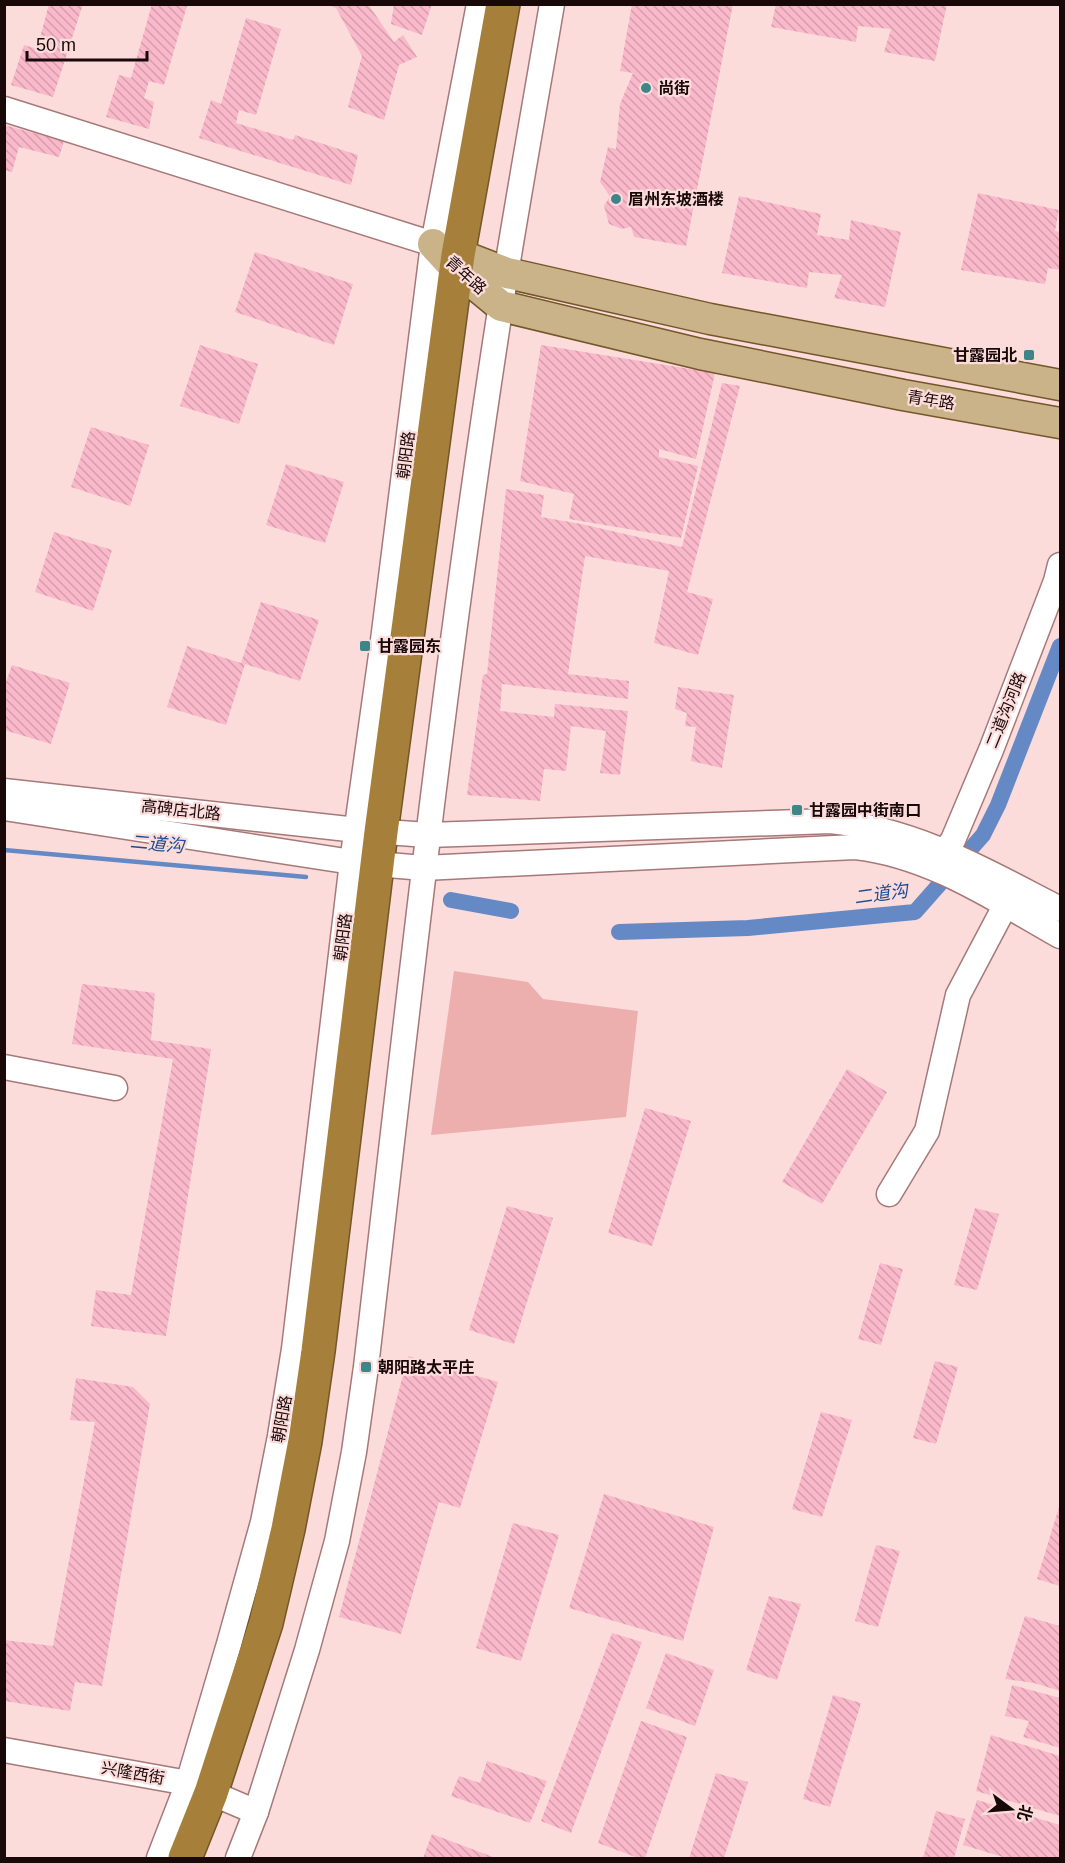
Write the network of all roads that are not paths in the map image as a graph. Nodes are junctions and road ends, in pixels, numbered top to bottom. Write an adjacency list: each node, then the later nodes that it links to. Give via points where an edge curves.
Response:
1 (479, 4): 6 (street, 朝阳路)
2 (503, 4): 6 (highway, 朝阳路)
3 (523, 4): 6 (highway, 朝阳路)
4 (552, 4): 6 (street, 朝阳路)
5 (4, 109): 6 (street)
6 (467, 265): 7 (main road, 青年路); 8 (main road, 青年路, via 711,319); 13 (highway, 朝阳路); 13 (street, 朝阳路)
7 (501, 306): 9 (main road, 青年路, via 700,354); 13 (street, 朝阳路)
8 (1060, 385)
9 (1060, 423)
10 (1060, 565): 14 (street, 二道沟河路)
11 (4, 790): 13 (street, 高碑店北路)
12 (4, 808): 15 (street, 高碑店北路)
13 (392, 832): 14 (street, 高碑店北路, via 830,821 913,838); 15 (highway, 朝阳路); 15 (street, 朝阳路)
14 (946, 859): 15 (street, 高碑店北路, via 907,858 855,847); 16 (street)
15 (388, 865): 23 (street, 朝阳路, via 295,1338); 23 (highway, 朝阳路, via 334,1355 305,1532 281,1627)
16 (1011, 896): 17 (street); 18 (street); 21 (street, via 958,995 927,1131)
17 (1060, 909)
18 (1060, 936)
19 (4, 1067): 20 (street)
20 (116, 1088)
21 (889, 1194)
22 (4, 1750): 23 (street, 兴隆西街)
23 (221, 1797): 24 (street, 朝阳路); 25 (highway, 朝阳路); 26 (highway, 朝阳路); 27 (street, 朝阳路)
24 (159, 1858)
25 (185, 1858)
26 (206, 1858)
27 (238, 1858)

